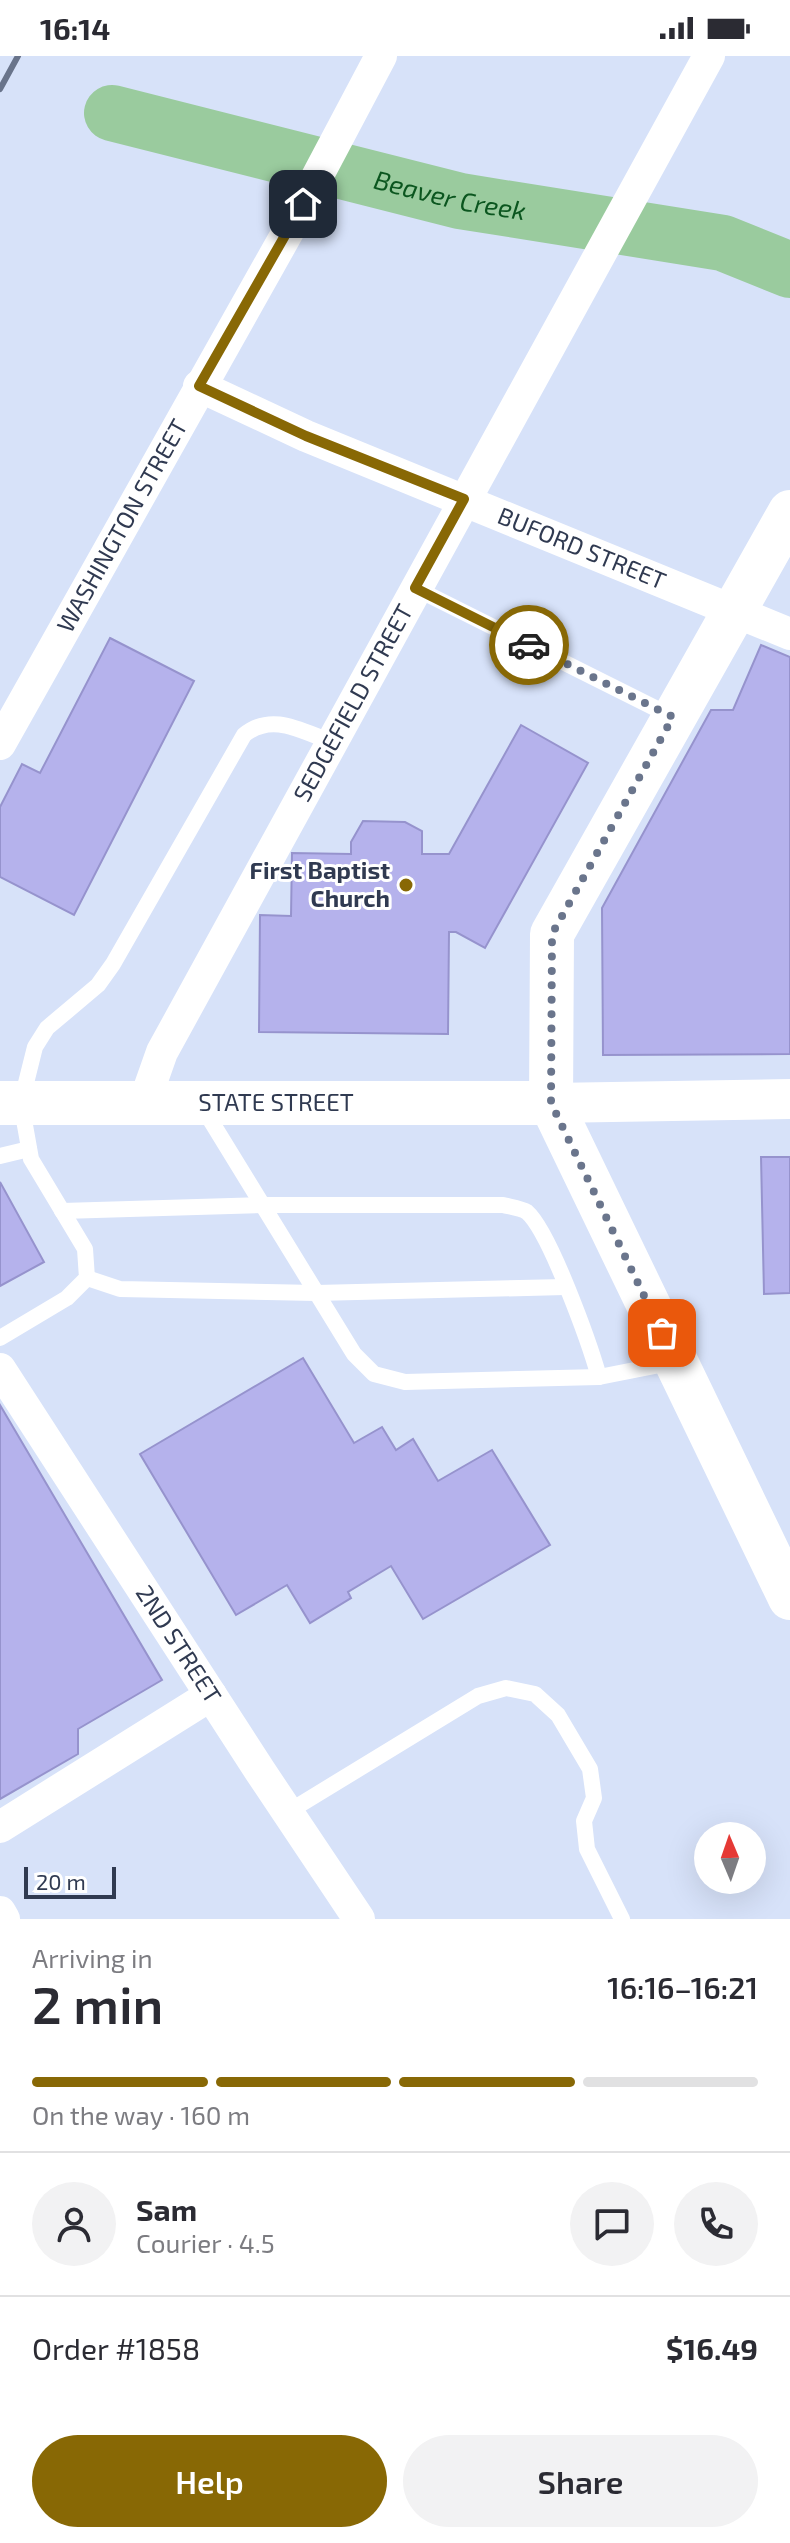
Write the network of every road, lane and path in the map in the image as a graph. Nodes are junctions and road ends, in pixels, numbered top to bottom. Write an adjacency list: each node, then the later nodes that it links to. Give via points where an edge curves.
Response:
1 (381, 56): 3 (street, WASHINGTON STREET)
2 (709, 56): 4 (street, SEDGEFIELD STREET)
3 (199, 386): 4 (street, BUFORD STREET, via 306,436); 11 (street, WASHINGTON STREET)
4 (464, 499): 6 (street, SEDGEFIELD STREET); 7 (street, BUFORD STREET)
5 (790, 512): 7 (main road)
6 (415, 588): 9 (lane); 10 (street, SEDGEFIELD STREET)
7 (734, 610): 8 (street, BUFORD STREET); 9 (main road)
8 (790, 634)
9 (673, 717): 16 (main road, via 552,934)
10 (332, 742): 13 (lane, via 270,723 256,725 244,735 113,964 98,985 47,1028); 14 (street, SEDGEFIELD STREET, via 162,1052)
11 (0, 744)
12 (790, 1099): 16 (street)
13 (11, 1103): 14 (main road, STATE STREET); 17 (lane)
14 (144, 1103): 15 (main road, STATE STREET)
15 (200, 1103): 16 (main road, STATE STREET); 19 (lane)
16 (551, 1103): 25 (main road)
17 (29, 1149): 18 (lane); 20 (lane)
18 (0, 1156)
19 (263, 1205): 20 (lane); 22 (lane, via 503,1205 525,1210 539,1227); 23 (lane)
20 (62, 1211): 21 (lane, via 85,1249)
21 (87, 1278): 23 (lane, via 120,1289); 24 (lane, via 67,1298)
22 (565, 1287): 23 (lane); 27 (lane)
23 (316, 1293): 27 (lane, via 354,1354 374,1374 405,1382)
24 (0, 1338)
25 (676, 1362): 27 (lane); 28 (main road)
26 (0, 1369): 29 (street, 2ND STREET)
27 (599, 1377)
28 (790, 1598)
29 (211, 1695): 30 (street, 2ND STREET); 31 (street)
30 (288, 1812): 34 (street, 2ND STREET); 35 (lane, via 478,1696 506,1688 535,1694 558,1715 590,1769 594,1798 584,1821 587,1849)
31 (0, 1827)
32 (0, 1912): 33 (street)
33 (4, 1919)
34 (359, 1919)
35 (622, 1919)

